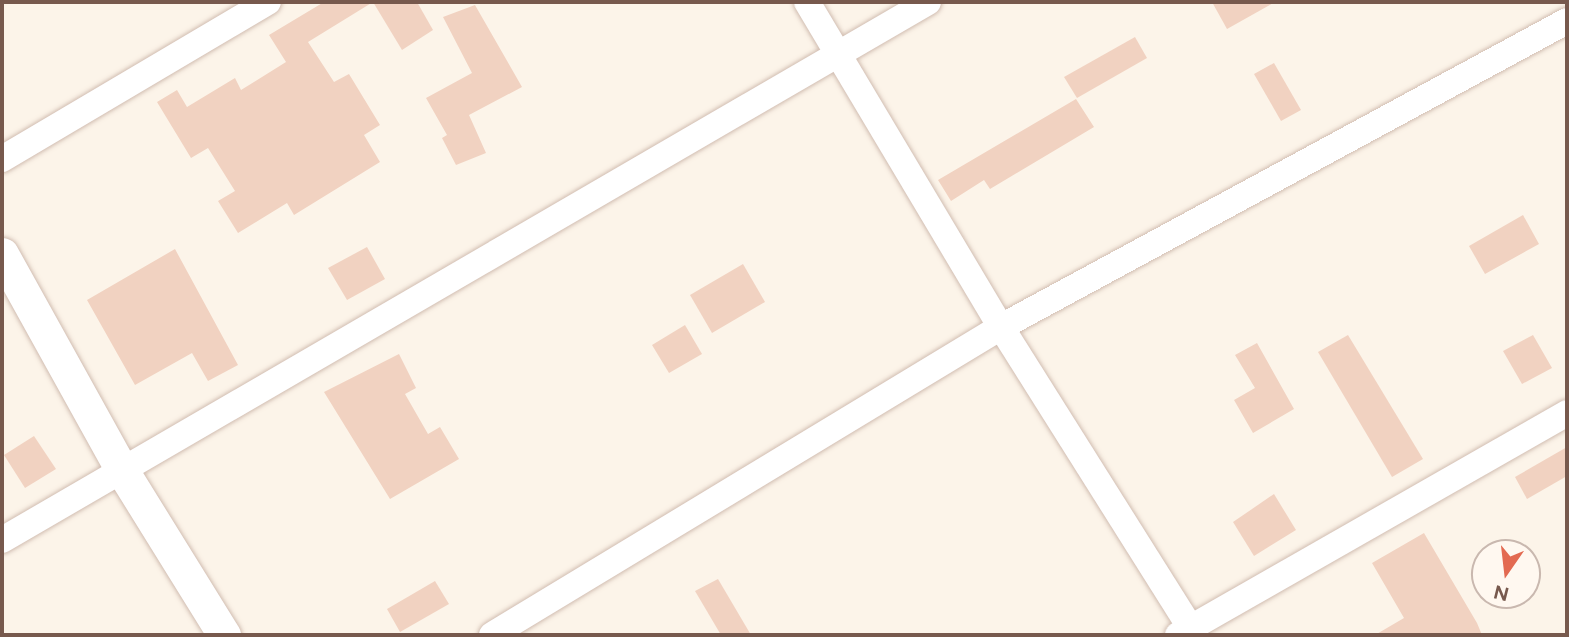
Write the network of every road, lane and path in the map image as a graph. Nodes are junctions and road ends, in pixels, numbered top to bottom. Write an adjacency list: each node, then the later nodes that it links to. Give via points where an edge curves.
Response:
1 (268, 2): 6 (street)
2 (807, 2): 5 (street)
3 (928, 2): 5 (street)
4 (1567, 21): 8 (street)
5 (839, 54): 8 (street); 10 (street)
6 (2, 159)
7 (2, 254): 10 (street)
8 (1001, 327): 12 (street); 14 (street)
9 (1567, 412): 12 (street)
10 (123, 472): 11 (street); 13 (street)
11 (2, 540)
12 (1188, 633)
13 (224, 635)
14 (492, 635)

